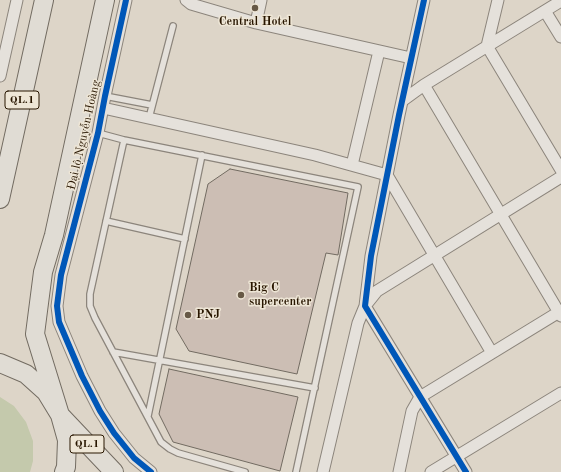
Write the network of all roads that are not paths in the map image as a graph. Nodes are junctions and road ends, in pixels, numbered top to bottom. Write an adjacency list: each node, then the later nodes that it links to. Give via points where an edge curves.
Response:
1 (17, 0): 14 (street)
2 (44, 0): 32 (highway, QL.1)
3 (105, 0): 37 (highway, QL.1, via 54,235)
4 (126, 0): 20 (street, Đại lộ Nguyễn Hoàng)
5 (186, 0): 11 (street, via 191,4)
6 (261, 0): 11 (street)
7 (424, 0): 17 (street)
8 (498, 0): 15 (street)
9 (561, 1): 10 (street)
10 (544, 11): 13 (street); 15 (street)
11 (256, 23): 16 (street)
12 (173, 26): 22 (lane)
13 (561, 37)
14 (4, 41): 18 (street)
15 (487, 46): 19 (street); 29 (street)
16 (379, 51): 17 (street); 28 (street)
17 (412, 58): 21 (street)
18 (0, 76)
19 (424, 85): 21 (street); 33 (street)
20 (105, 96): 22 (lane); 23 (street, Đại lộ Nguyễn Hoàng)
21 (402, 101): 30 (street)
22 (152, 105): 24 (lane)
23 (103, 108): 24 (street); 25 (street, Đại lộ Nguyễn Hoàng)
24 (149, 118): 28 (street, via 315,154)
25 (98, 133): 26 (lane); 38 (street, Đại lộ Nguyễn Hoàng)
26 (124, 140): 27 (lane); 34 (lane)
27 (202, 156): 35 (lane); 45 (lane, via 358,186)
28 (352, 165): 30 (street)
29 (561, 170)
30 (387, 175): 36 (street); 39 (street, via 371,256)
31 (561, 177): 33 (street)
32 (0, 199)
33 (500, 215): 36 (street); 40 (street)
34 (106, 221): 35 (lane); 41 (lane, via 90,294 90,306)
35 (185, 239): 43 (lane)
36 (434, 256): 39 (street, via 377,291); 42 (street)
37 (43, 272): 38 (street); 48 (highway, QL.1, via 35,334)
38 (61, 275): 53 (street, Đại lộ Nguyễn Hoàng, via 57,306 59,322 82,376 114,434)
39 (365, 306): 47 (street); 56 (street, via 358,323)
40 (560, 314): 42 (street)
41 (113, 352): 43 (lane); 49 (lane)
42 (492, 353): 47 (street)
43 (159, 360): 45 (lane); 49 (lane)
44 (0, 363): 48 (highway, QL.1, via 26,374 46,392)
45 (315, 388): 55 (lane)
46 (561, 393): 50 (street)
47 (420, 397): 50 (street); 57 (street, via 412,411)
48 (60, 415): 51 (highway, QL.1, via 67,440); 52 (highway, QL.1)
49 (148, 416): 54 (lane, via 161,442 170,449)
50 (457, 457): 58 (street); 59 (street)
51 (64, 472)
52 (114, 472)
53 (150, 472)
54 (245, 472)
55 (296, 472)
56 (323, 472)
57 (399, 472)
58 (431, 472)
59 (466, 472)

